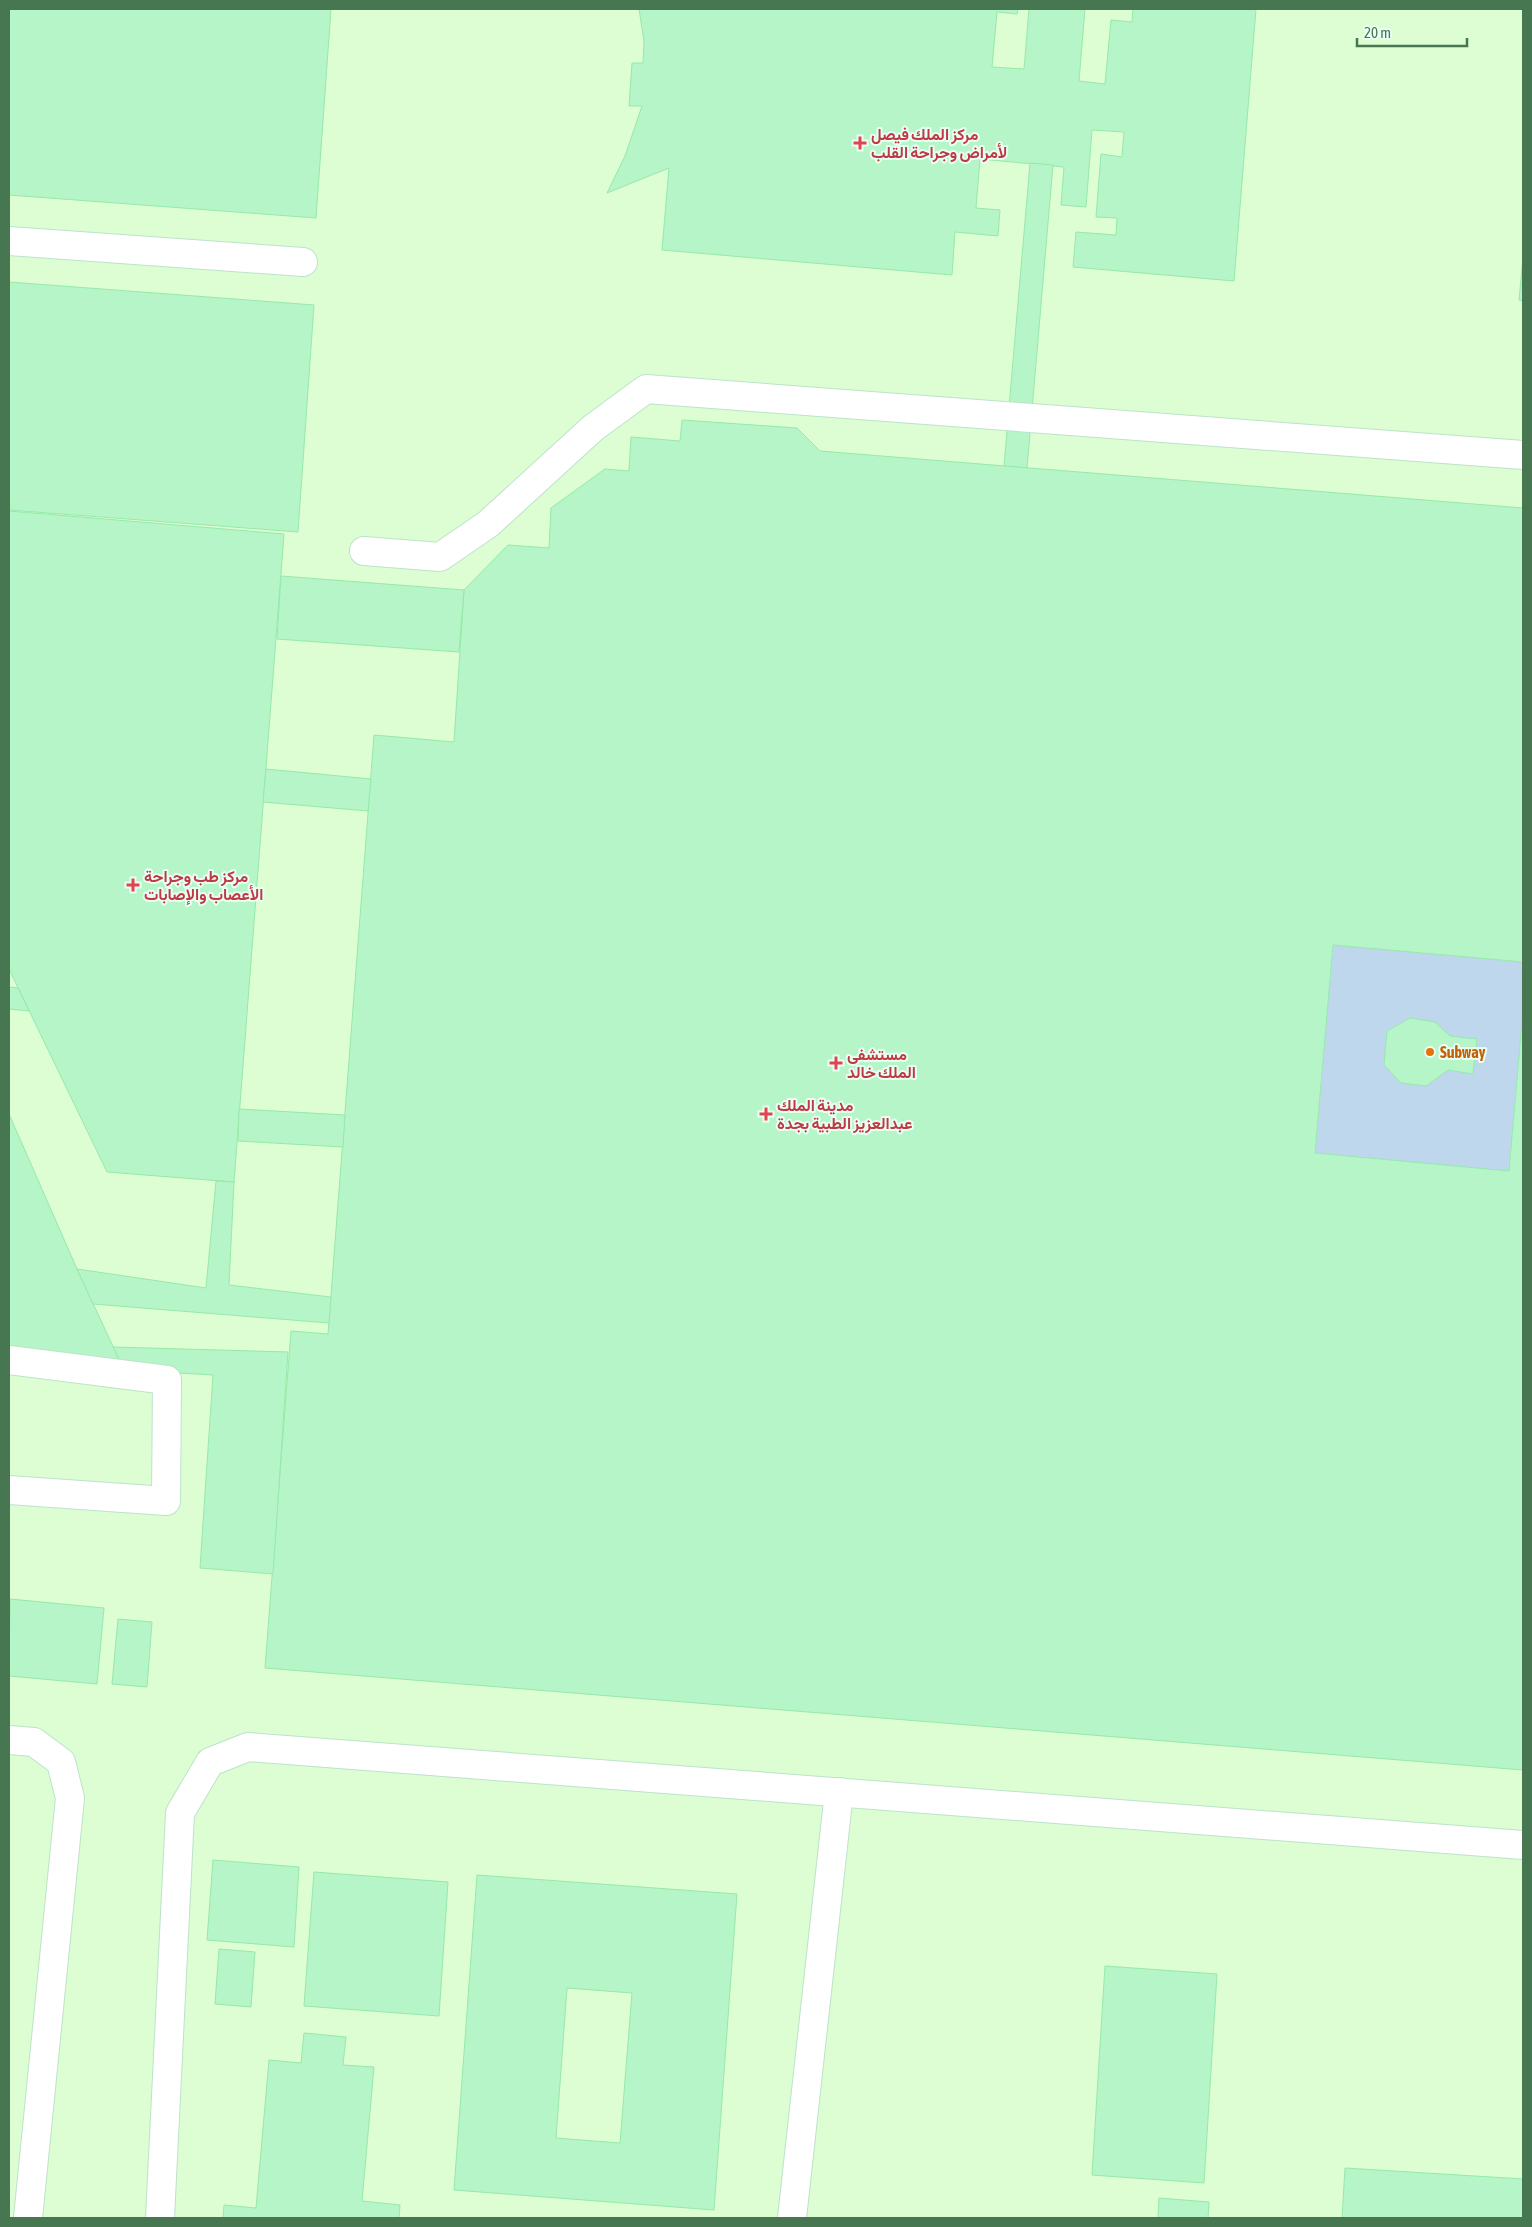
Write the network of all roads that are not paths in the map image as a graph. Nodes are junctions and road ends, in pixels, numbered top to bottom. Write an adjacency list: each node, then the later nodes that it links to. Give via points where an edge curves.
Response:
1 (9, 241): 2 (lane)
2 (303, 262)
3 (1523, 455): 4 (lane, via 646,389 593,428 488,524 440,557)
4 (364, 551)
5 (9, 1360): 6 (lane, via 167,1380 167,1389 166,1502)
6 (9, 1490)
7 (9, 1740): 10 (lane, via 34,1742 61,1762 70,1798)
8 (839, 1792): 9 (lane); 11 (lane, via 248,1746 210,1762 180,1813); 12 (lane)
9 (1523, 1845)
10 (28, 2218)
11 (160, 2218)
12 (792, 2218)

